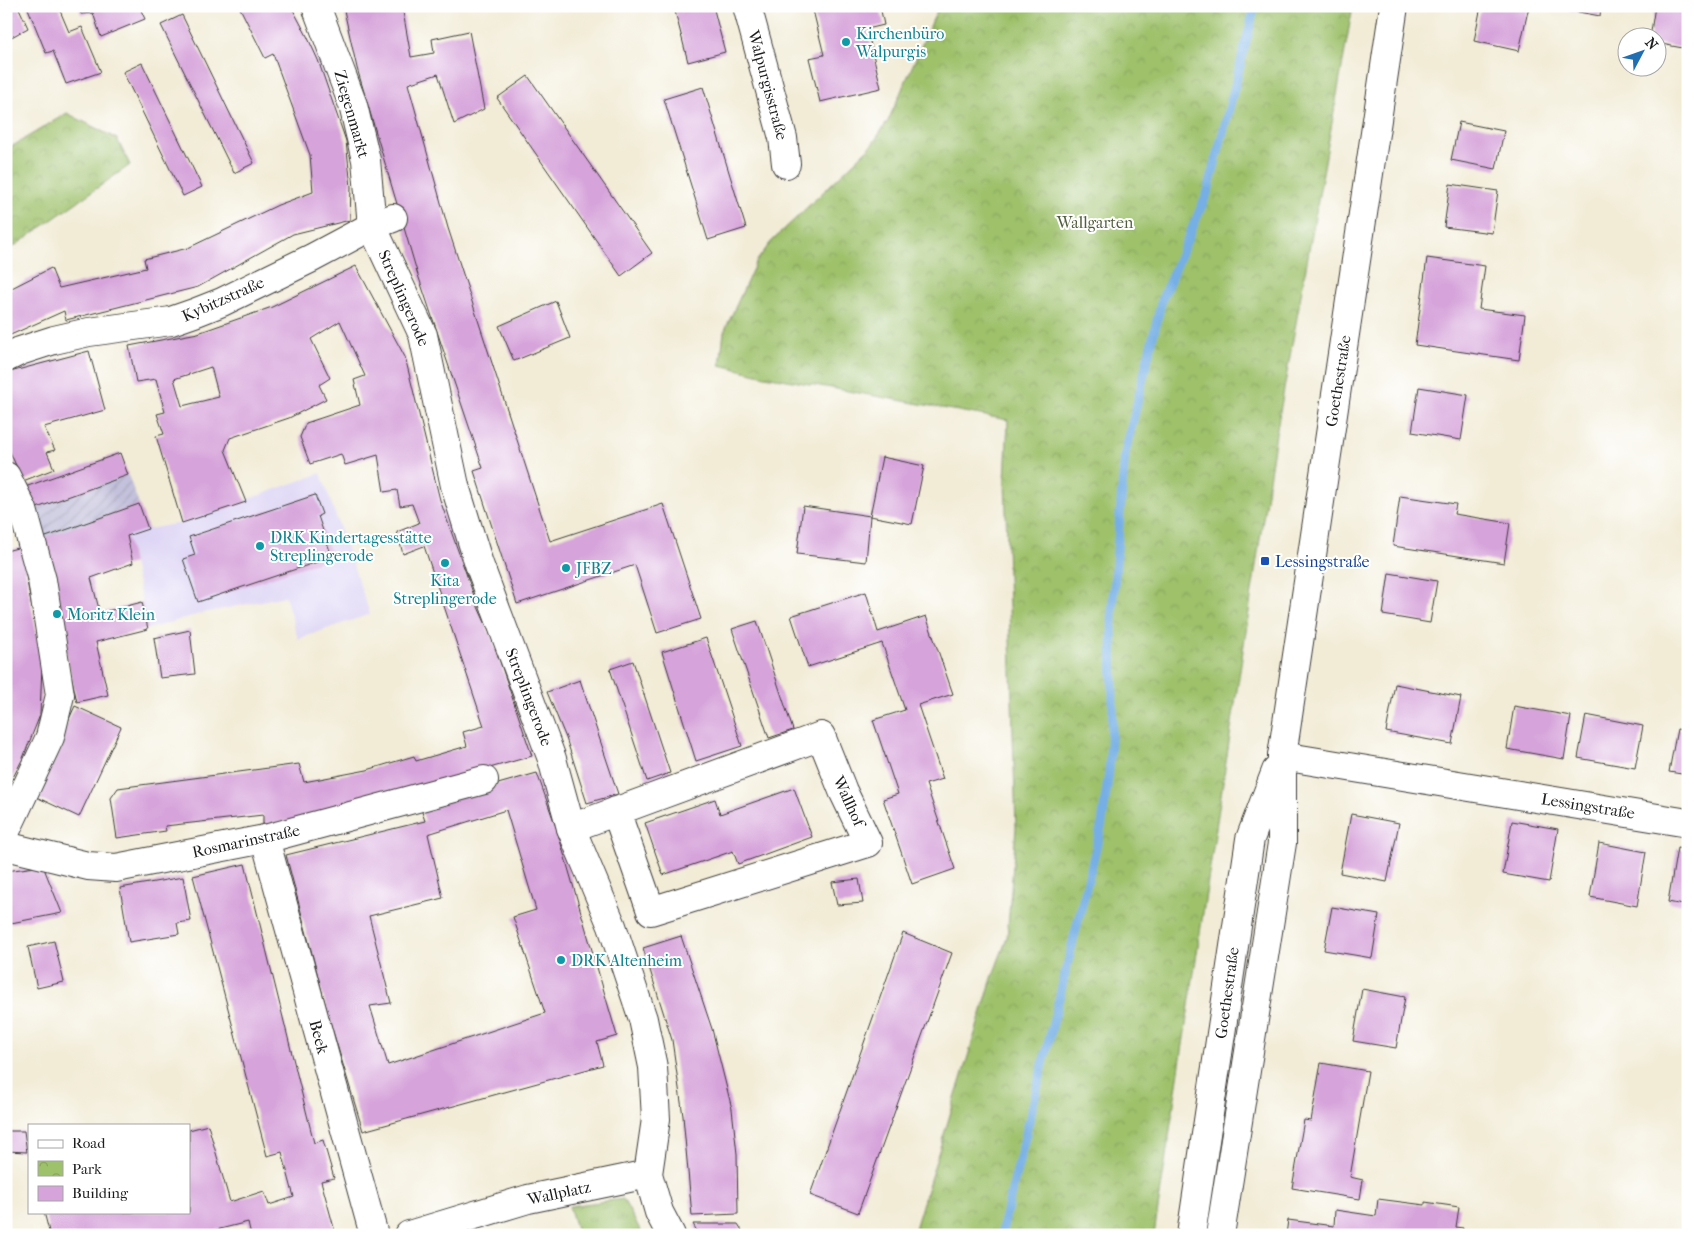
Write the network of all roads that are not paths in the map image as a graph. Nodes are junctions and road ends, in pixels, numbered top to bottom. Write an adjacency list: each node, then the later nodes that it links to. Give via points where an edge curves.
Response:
1 (316, 6): 5 (street, Ziegenmarkt, via 353,104)
2 (747, 6): 4 (street, Walpurgisstraße, via 783,138)
3 (1394, 6): 8 (street, Goethestraße)
4 (786, 164)
5 (383, 222): 6 (street, Kybitzstraße, via 222,302 179,318 63,338); 12 (street, Streplingerode, via 423,335 455,486 479,564 552,759)
6 (6, 358)
7 (6, 476): 13 (street, via 23,510 42,580 60,695 50,737)
8 (1282, 756): 11 (street, Lessingstraße); 20 (street, Goethestraße, via 1250,839); 21 (street, Goethestraße, via 1282,843)
9 (484, 780): 14 (street, Rosmarinstraße)
10 (616, 811): 10 (street, Wallhof, via 651,911 868,843 821,736); 12 (street, Wallhof)
11 (1688, 823)
12 (572, 828): 16 (street, Streplingerode, via 612,926 643,1018 653,1067 656,1119)
13 (6, 831)
14 (265, 839): 15 (street, Rosmarinstraße, via 108,868); 17 (street, Beek)
15 (6, 846)
16 (648, 1174): 18 (street, Wallplatz, via 528,1199); 19 (street, via 659,1212)
17 (374, 1235)
18 (408, 1235)
19 (671, 1235)
20 (1191, 1235)
21 (1220, 1235)

